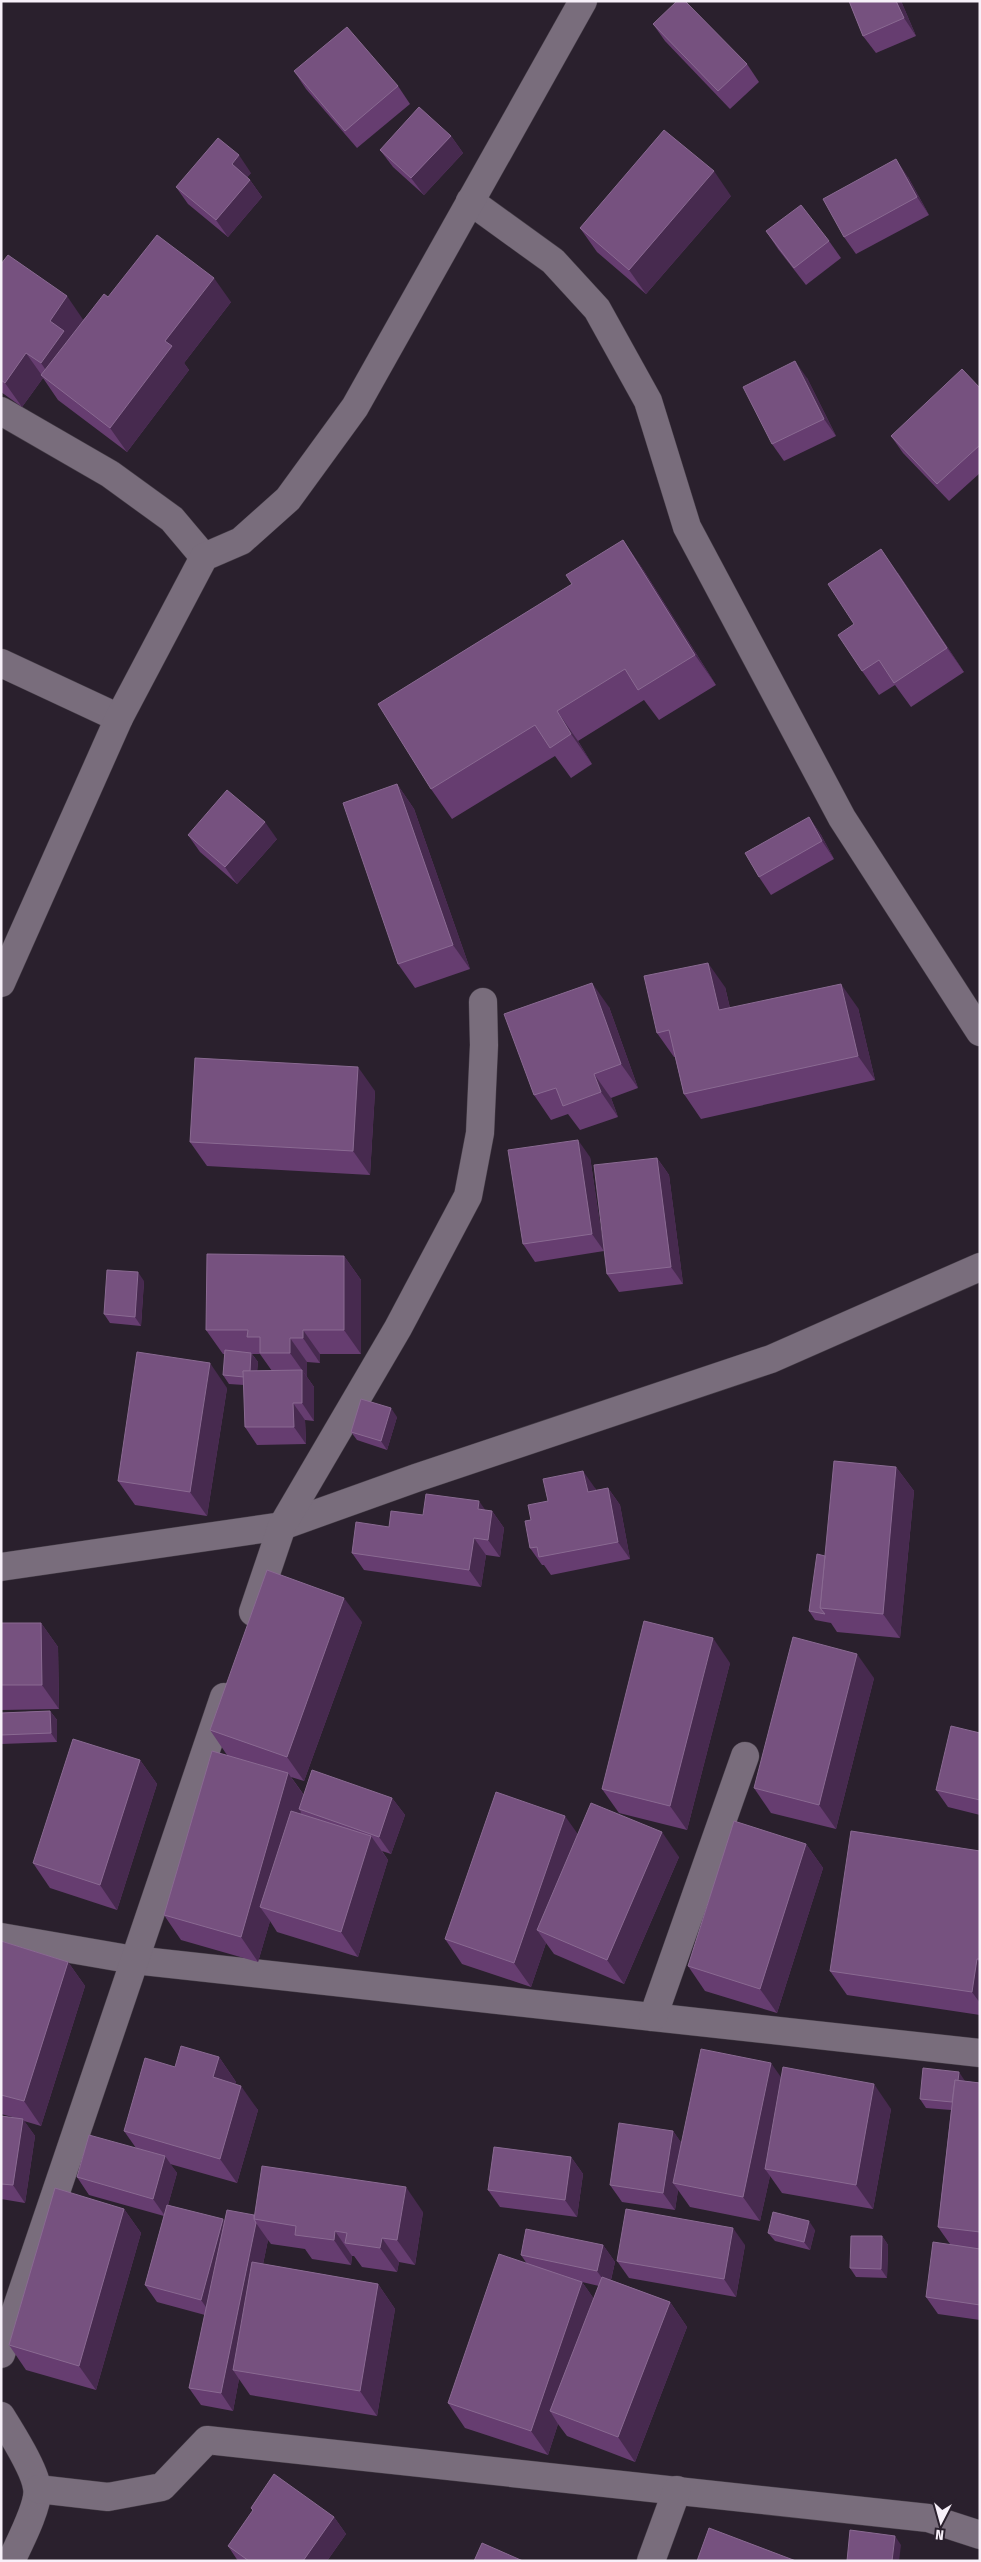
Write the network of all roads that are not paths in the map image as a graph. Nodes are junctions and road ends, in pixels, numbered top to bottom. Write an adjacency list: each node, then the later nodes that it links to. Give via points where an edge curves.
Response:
1 (583, 1): 2 (street)
2 (470, 201): 4 (street, via 355,407 288,499 241,541); 9 (street, via 553,261 597,309 648,401 687,526 814,767 842,818)
3 (1, 411): 4 (street, via 110,474 172,519)
4 (204, 557): 6 (street)
5 (1, 664): 6 (street)
6 (120, 718): 7 (street)
7 (1, 983)
8 (483, 1002): 11 (street, via 480,1133 468,1196 398,1328)
9 (980, 1032)
10 (980, 1268): 11 (street, via 771,1359)
11 (282, 1526): 12 (street); 13 (street)
12 (1, 1567)
13 (244, 1640)
14 (231, 1677): 17 (street)
15 (745, 1756): 18 (street)
16 (1, 1937): 17 (street)
17 (134, 1960): 18 (street); 20 (street)
18 (653, 2017): 19 (street)
19 (980, 2053)
20 (1, 2354)
21 (1, 2416): 22 (street, via 18,2443)
22 (38, 2489): 23 (street, via 108,2497 162,2487 207,2440); 25 (street, via 26,2531)
23 (677, 2490): 24 (street, via 928,2518); 26 (street)
24 (980, 2535)
25 (11, 2561)
26 (652, 2561)

